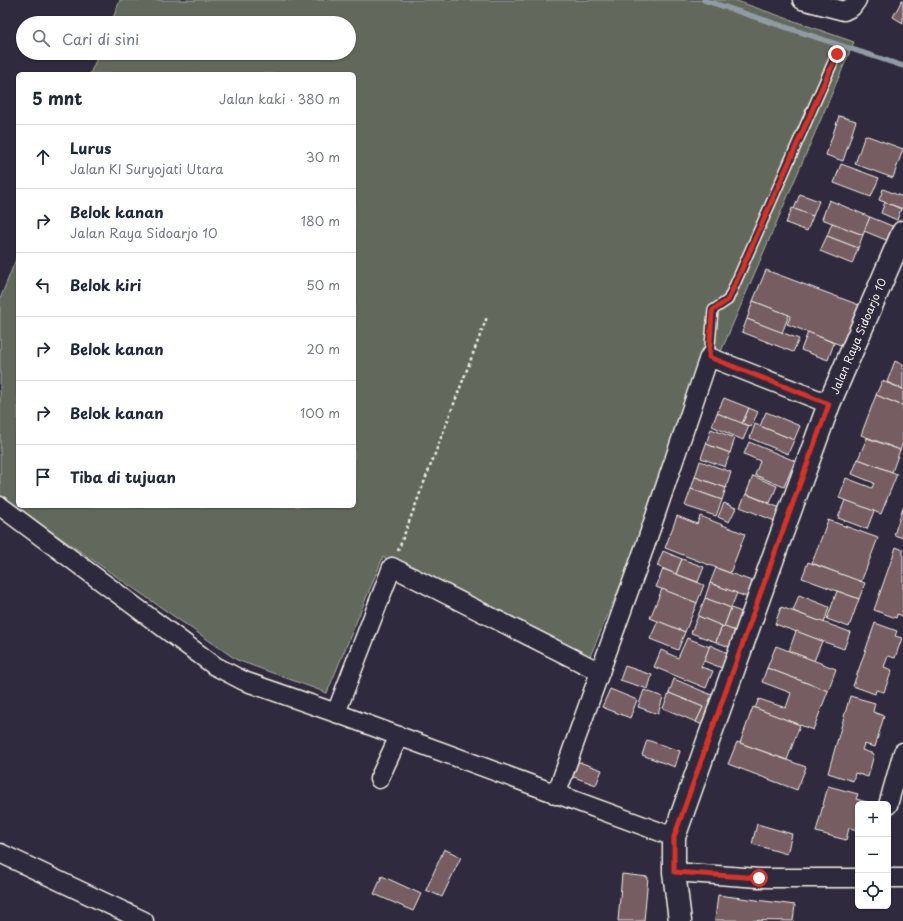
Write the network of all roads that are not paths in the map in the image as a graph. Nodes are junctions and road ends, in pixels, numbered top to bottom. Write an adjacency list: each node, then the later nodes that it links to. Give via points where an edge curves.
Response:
1 (802, 0): 2 (street, via 844,11)
2 (858, 0)
3 (837, 54): 5 (lane, via 728,300 713,310)
4 (903, 232): 6 (street, Jalan Raya Sidoarjo 10)
5 (709, 357): 6 (street); 8 (street, via 646,546)
6 (829, 404): 15 (street, Jalan Raya Sidoarjo 10)
7 (0, 506): 9 (street, via 215,666 244,681)
8 (600, 672): 9 (street, via 392,567); 13 (street)
9 (336, 713): 10 (street)
10 (399, 736): 12 (street); 13 (street)
11 (903, 752): 14 (street)
12 (379, 780)
13 (556, 795): 15 (street)
14 (889, 801)
15 (674, 837): 17 (street, Jalan Raya Sidoarjo 10)
16 (0, 853): 21 (street)
17 (674, 872): 18 (street, via 759,878); 22 (street, Jalan Raya Sidoarjo 10)
18 (855, 878)
19 (891, 878): 20 (street)
20 (903, 878)
21 (144, 921)
22 (680, 921)

